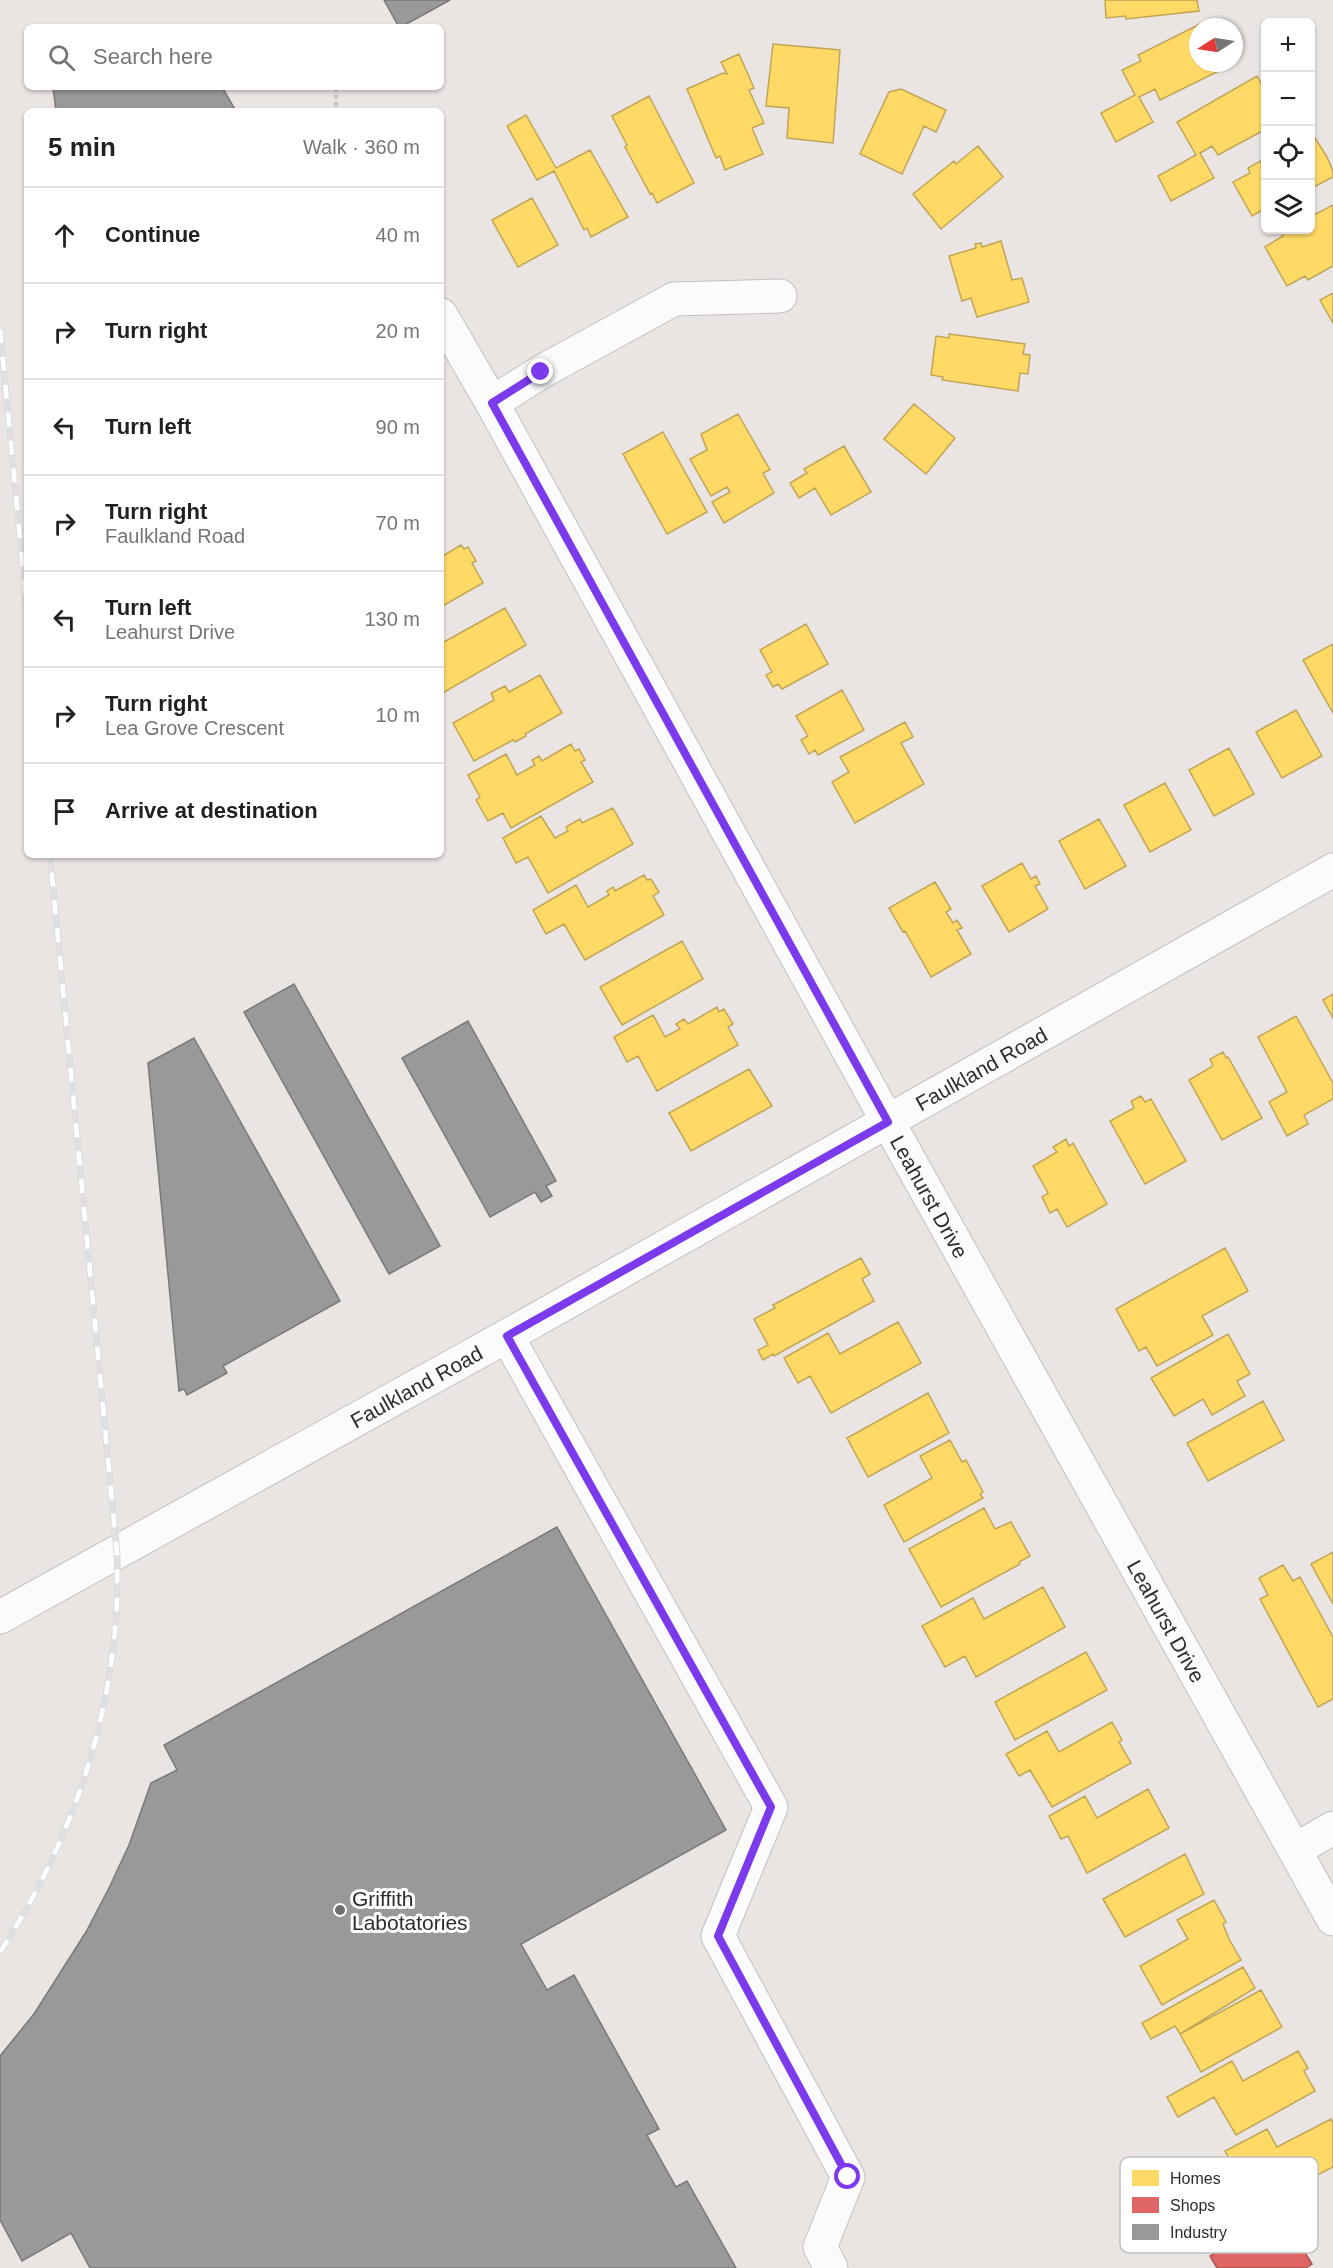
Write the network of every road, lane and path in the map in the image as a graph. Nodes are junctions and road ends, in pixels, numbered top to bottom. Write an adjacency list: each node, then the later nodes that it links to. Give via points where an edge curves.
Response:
1 (336, 90): 2 (path)
2 (336, 108)
3 (780, 296): 5 (street, via 674,299)
4 (444, 320): 5 (street, Leahurst Drive)
5 (492, 403): 7 (street, Leahurst Drive)
6 (1333, 870): 7 (street, Faulkland Road)
7 (888, 1122): 8 (street, Faulkland Road); 11 (street, Leahurst Drive)
8 (507, 1336): 9 (street, Faulkland Road); 13 (street, via 771,1807 718,1936 848,2177 820,2247)
9 (0, 1617)
10 (1333, 1828): 11 (street)
11 (1295, 1850): 12 (street, Leahurst Drive)
12 (1333, 1919)
13 (831, 2268)

